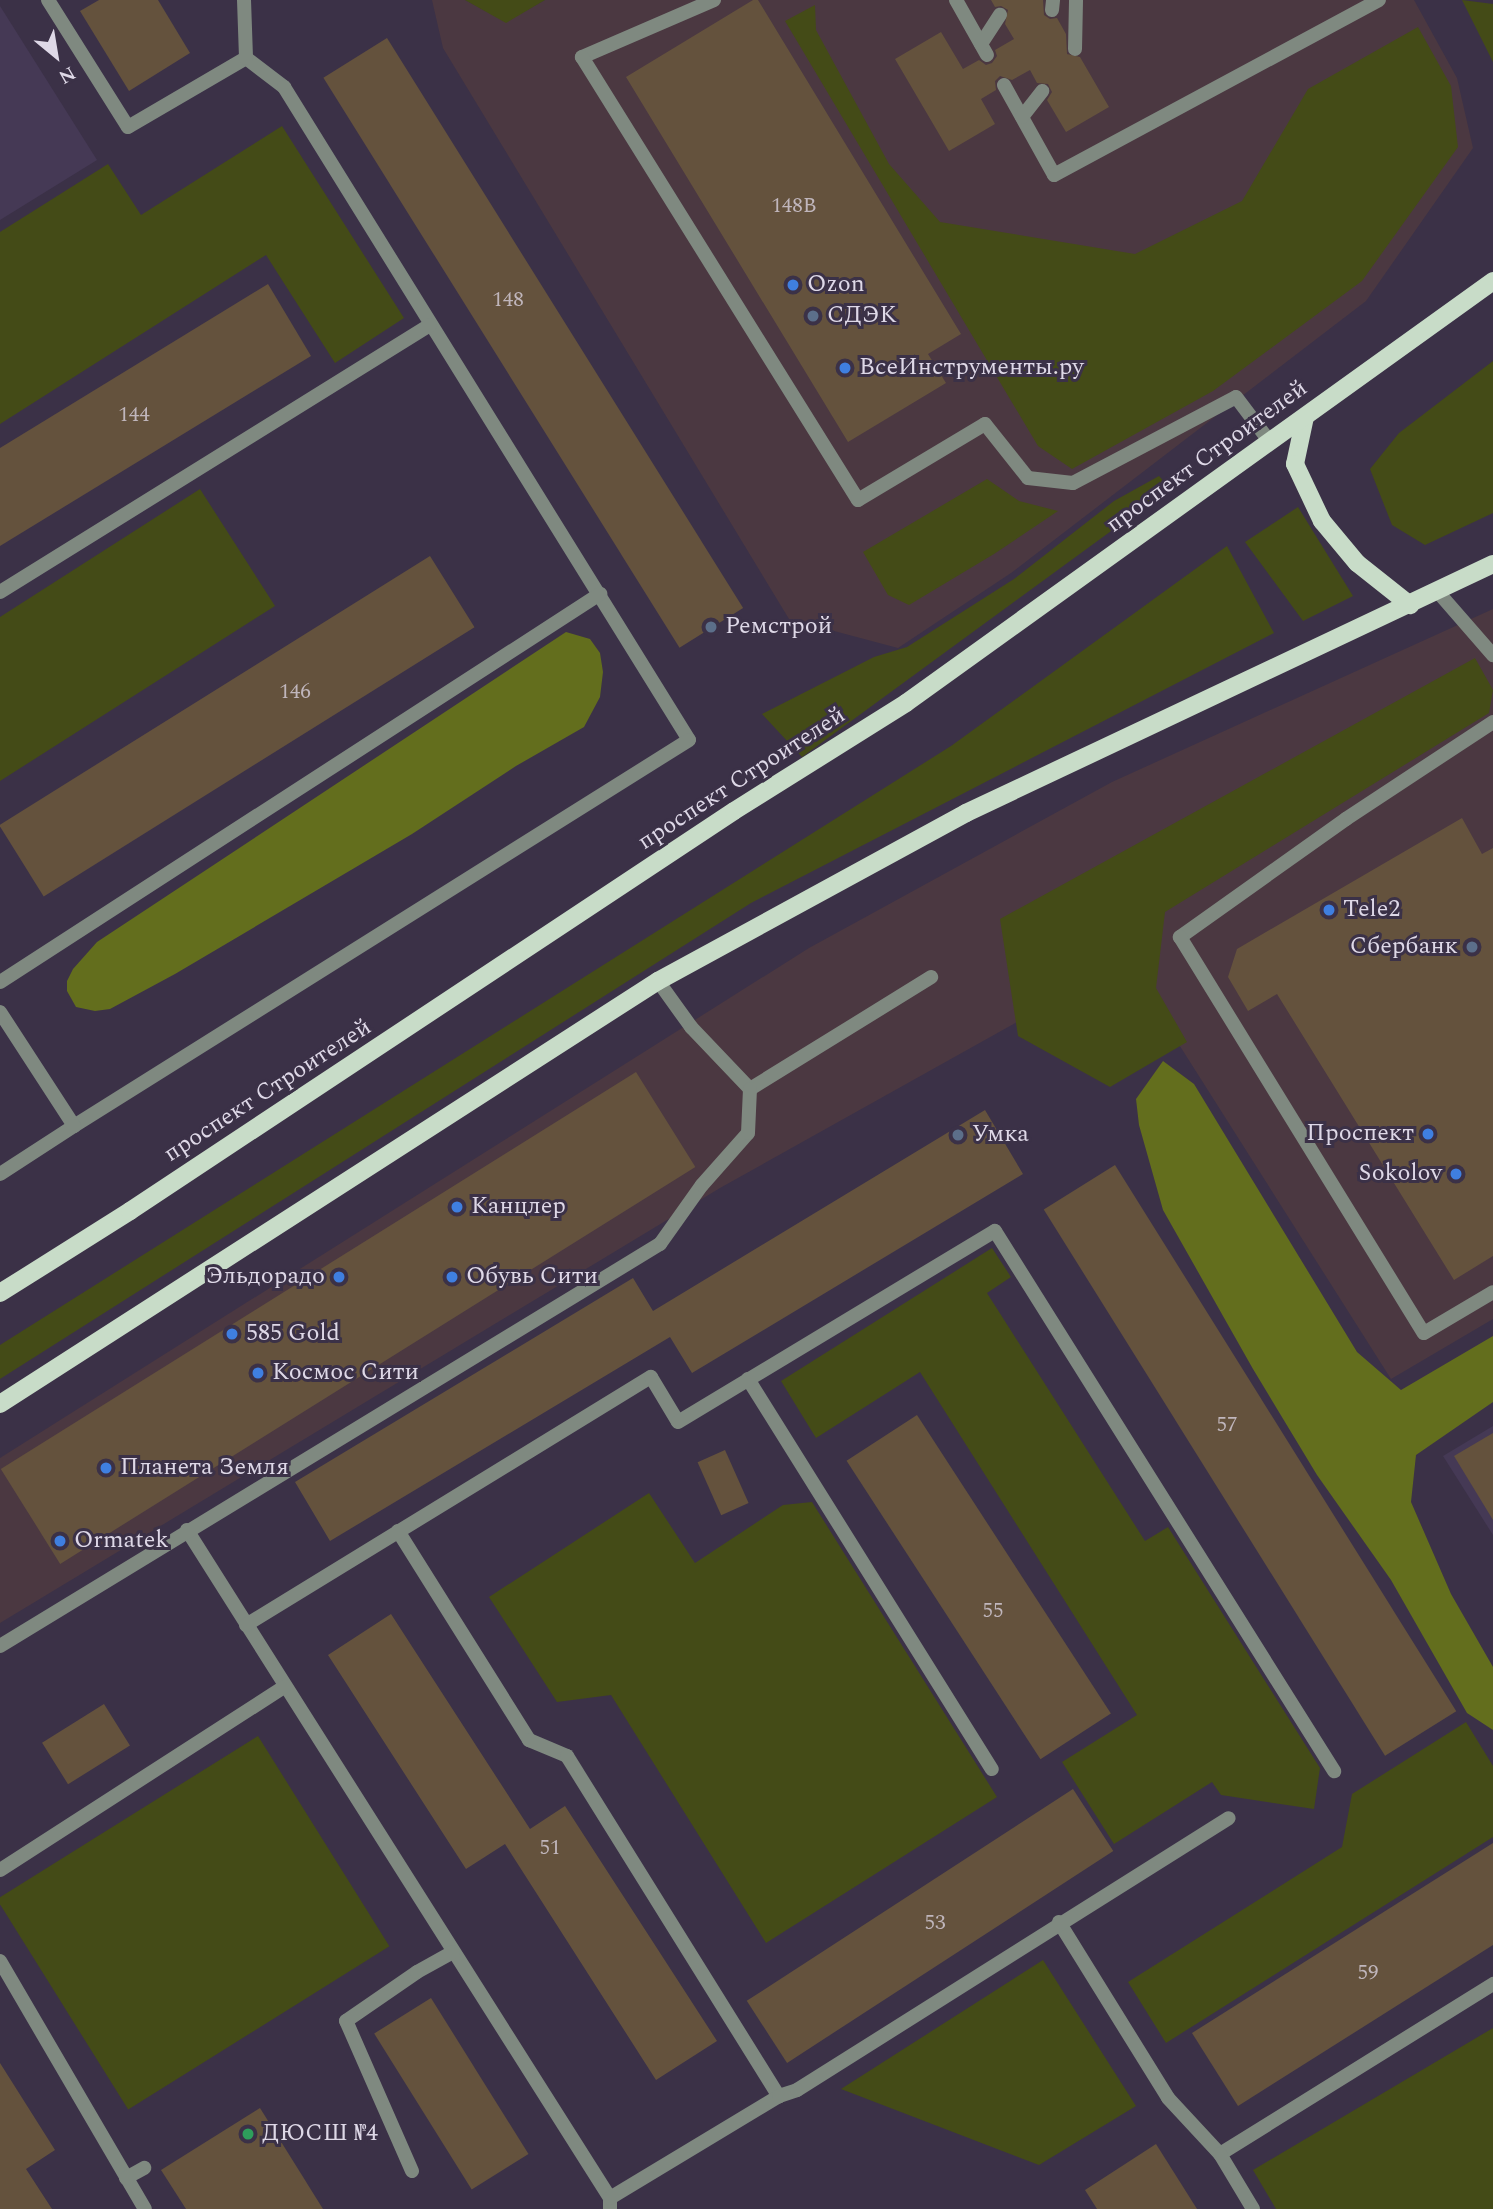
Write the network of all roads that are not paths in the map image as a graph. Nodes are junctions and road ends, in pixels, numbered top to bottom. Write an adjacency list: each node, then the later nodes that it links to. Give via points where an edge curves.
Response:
1 (48, 0): 9 (lane, via 128,127)
2 (244, 0): 9 (lane)
3 (714, 0): 16 (lane, via 582,57 858,500 985,424 1028,478 1073,483 1236,397)
4 (956, 0): 7 (lane, via 984,49)
5 (1076, 0): 8 (lane)
6 (1379, 0): 12 (lane, via 1054,175)
7 (1000, 15)
8 (1075, 49)
9 (246, 58): 14 (lane, via 284,87)
10 (1004, 85): 12 (lane)
11 (1042, 91): 12 (lane)
12 (1022, 117)
13 (1493, 281): 15 (main road, проспект Строителей)
14 (430, 325): 18 (lane); 20 (lane)
15 (1304, 417): 16 (main road, проспект Строителей); 21 (main road, via 1295,464 1322,521 1357,563)
16 (1270, 442): 32 (main road, проспект Строителей, via 906,703)
17 (1493, 564): 19 (main road)
18 (0, 592)
19 (1438, 592): 21 (main road); 22 (lane)
20 (600, 594): 26 (lane); 29 (lane, via 689,740)
21 (1410, 605): 25 (main road, via 966,813)
22 (1493, 655)
23 (1493, 722): 31 (lane, via 1180,937 1424,1333)
24 (931, 977): 28 (lane)
25 (658, 981): 28 (lane, via 691,1027); 34 (main road)
26 (0, 982)
27 (0, 1012): 29 (lane)
28 (750, 1089): 35 (lane, via 748,1133 702,1185 660,1244)
29 (74, 1126): 30 (lane)
30 (0, 1174)
31 (1493, 1292)
32 (0, 1293)
33 (748, 1379): 36 (lane, via 678,1422 651,1377); 40 (lane); 41 (lane, via 995,1231)
34 (0, 1404)
35 (187, 1530): 37 (lane); 38 (lane)
36 (398, 1531): 37 (lane); 48 (lane, via 529,1740 567,1756)
37 (246, 1625): 39 (lane)
38 (0, 1646)
39 (284, 1687): 43 (lane); 45 (lane)
40 (992, 1769)
41 (1334, 1771)
42 (1229, 1818): 44 (lane)
43 (0, 1870)
44 (1059, 1922): 48 (lane, via 797,2090); 49 (lane, via 1168,2098)
45 (453, 1952): 51 (lane, via 346,2021); 53 (lane)
46 (0, 1961): 52 (lane)
47 (1493, 1984): 49 (lane)
48 (779, 2096): 53 (lane)
49 (1220, 2154): 55 (lane)
50 (144, 2168): 52 (lane)
51 (412, 2171)
52 (126, 2178): 54 (lane)
53 (610, 2204)
54 (145, 2209)
55 (1253, 2209)

